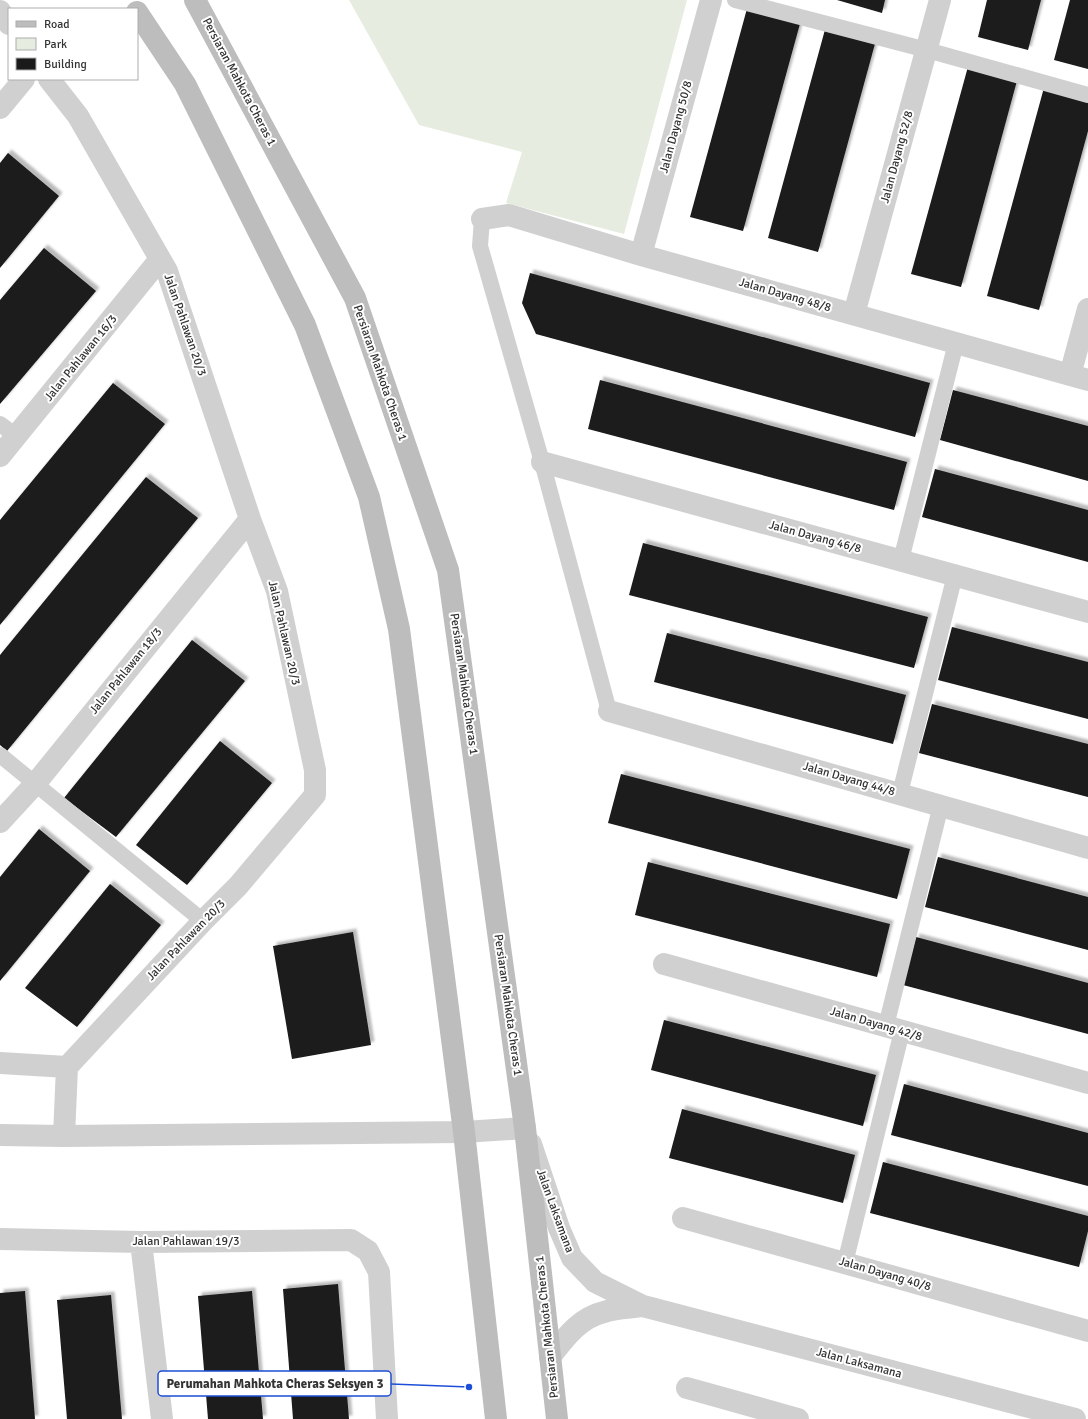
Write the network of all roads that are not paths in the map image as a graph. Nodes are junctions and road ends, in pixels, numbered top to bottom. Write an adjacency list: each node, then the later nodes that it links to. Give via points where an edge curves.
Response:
1 (195, 0): 40 (main road, Persiaran Mahkota Cheras 1, via 354,298 448,570)
2 (711, 0): 14 (street, Jalan Dayang 50/8)
3 (735, 0): 8 (lane)
4 (940, 0): 8 (street, Jalan Dayang 52/8)
5 (0, 11): 7 (street)
6 (138, 14): 41 (main road, via 185,84 305,325 369,497 399,629)
7 (8, 23)
8 (927, 50): 11 (lane); 17 (street, Jalan Dayang 52/8)
9 (23, 80): 12 (street)
10 (50, 80): 15 (street, Jalan Pahlawan 20/3, via 78,116)
11 (1088, 95)
12 (0, 108)
13 (482, 219): 14 (street, Jalan Dayang 48/8, via 509,214); 22 (lane, via 480,246)
14 (640, 255): 17 (street, Jalan Dayang 48/8)
15 (160, 259): 20 (street, Jalan Pahlawan 16/3); 23 (street, Jalan Pahlawan 20/3, via 167,271)
16 (1088, 308): 19 (street)
17 (854, 314): 18 (street, Jalan Dayang 48/8)
18 (956, 343): 19 (street, Jalan Dayang 48/8); 24 (lane)
19 (1079, 378)
20 (8, 430): 21 (street, Jalan Pahlawan 16/3)
21 (0, 456)
22 (542, 462): 24 (street, Jalan Dayang 46/8); 27 (lane)
23 (250, 519): 29 (street, Jalan Pahlawan 18/3); 34 (street, Jalan Pahlawan 20/3, via 277,591 315,770 316,795 238,886)
24 (901, 560): 25 (street, Jalan Dayang 46/8)
25 (955, 575): 26 (street, Jalan Dayang 46/8); 30 (lane)
26 (1088, 612)
27 (609, 711): 30 (street, Jalan Dayang 44/8)
28 (0, 756): 29 (lane)
29 (35, 784): 32 (street, Jalan Pahlawan 18/3); 34 (lane)
30 (900, 793): 31 (street, Jalan Dayang 44/8)
31 (941, 805): 33 (street, Jalan Dayang 44/8); 36 (lane)
32 (0, 822)
33 (1088, 848)
34 (203, 921): 38 (street, Jalan Pahlawan 20/3)
35 (664, 964): 36 (street, Jalan Dayang 42/8)
36 (894, 1029): 39 (street, Jalan Dayang 42/8); 47 (lane)
37 (0, 1063): 38 (street)
38 (67, 1067): 43 (street)
39 (1088, 1083)
40 (525, 1128): 41 (street); 48 (street, Jalan Laksamana, via 559,1228 572,1258 595,1282); 50 (main road, Persiaran Mahkota Cheras 1)
41 (464, 1132): 43 (street); 54 (main road)
42 (0, 1135): 43 (street)
43 (64, 1136)
44 (683, 1218): 47 (street, Jalan Dayang 40/8)
45 (0, 1239): 46 (street, Jalan Pahlawan 19/3)
46 (141, 1242): 52 (street); 53 (street, Jalan Pahlawan 19/3, via 351,1240 368,1251 379,1272)
47 (845, 1263): 49 (street, Jalan Dayang 40/8)
48 (643, 1306): 50 (street, Jalan Laksamana, via 603,1312 586,1319 572,1330); 57 (street, Jalan Laksamana)
49 (1088, 1331)
50 (550, 1357): 55 (main road, Persiaran Mahkota Cheras 1)
51 (687, 1388): 56 (street)
52 (162, 1419)
53 (387, 1419)
54 (496, 1419)
55 (557, 1419)
56 (798, 1419)
57 (1075, 1419)

